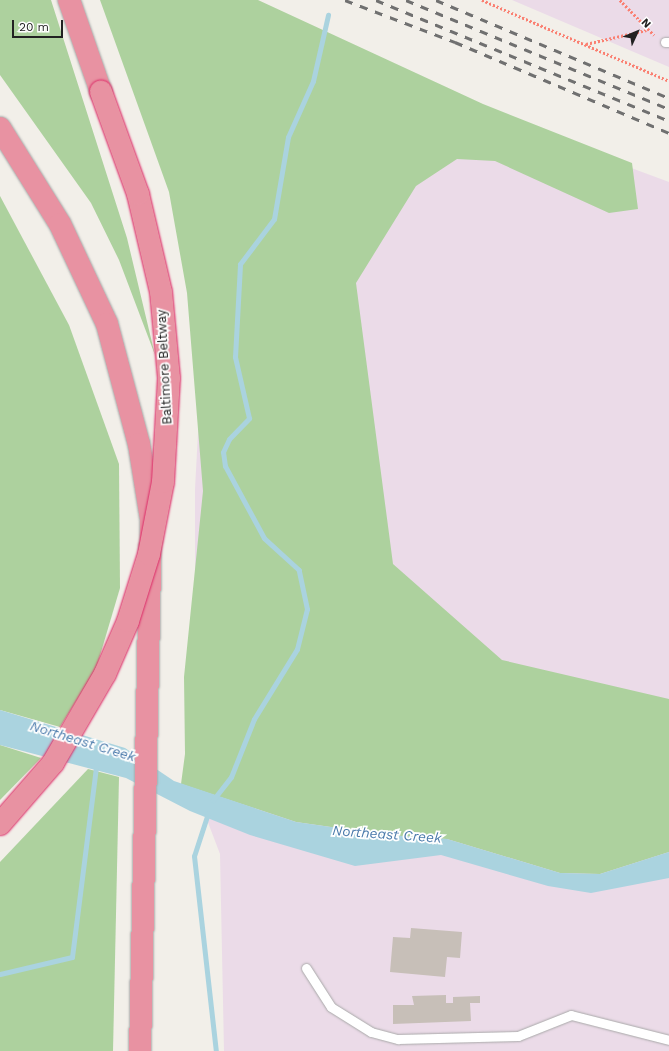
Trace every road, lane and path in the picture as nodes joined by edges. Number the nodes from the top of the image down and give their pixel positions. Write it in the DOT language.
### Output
graph roads {
  1 [pos="69,0"];
  2 [pos="482,0"];
  3 [pos="620,0"];
  4 [pos="646,30"];
  5 [pos="667,42"];
  6 [pos="586,44"];
  7 [pos="669,82"];
  8 [pos="0,128"];
  9 [pos="0,824"];
  10 [pos="306,968"];
  11 [pos="669,1040"];
  12 [pos="140,1051"];
  1 -- 9 [label="highway, Baltimore Beltway, bridge"];
  2 -- 6 [label="path"];
  3 -- 4 [label="path"];
  4 -- 5 [label="path"];
  4 -- 6 [label="path"];
  6 -- 7 [label="path"];
  8 -- 12 [label="highway"];
  10 -- 11 [label="lane"];
}
